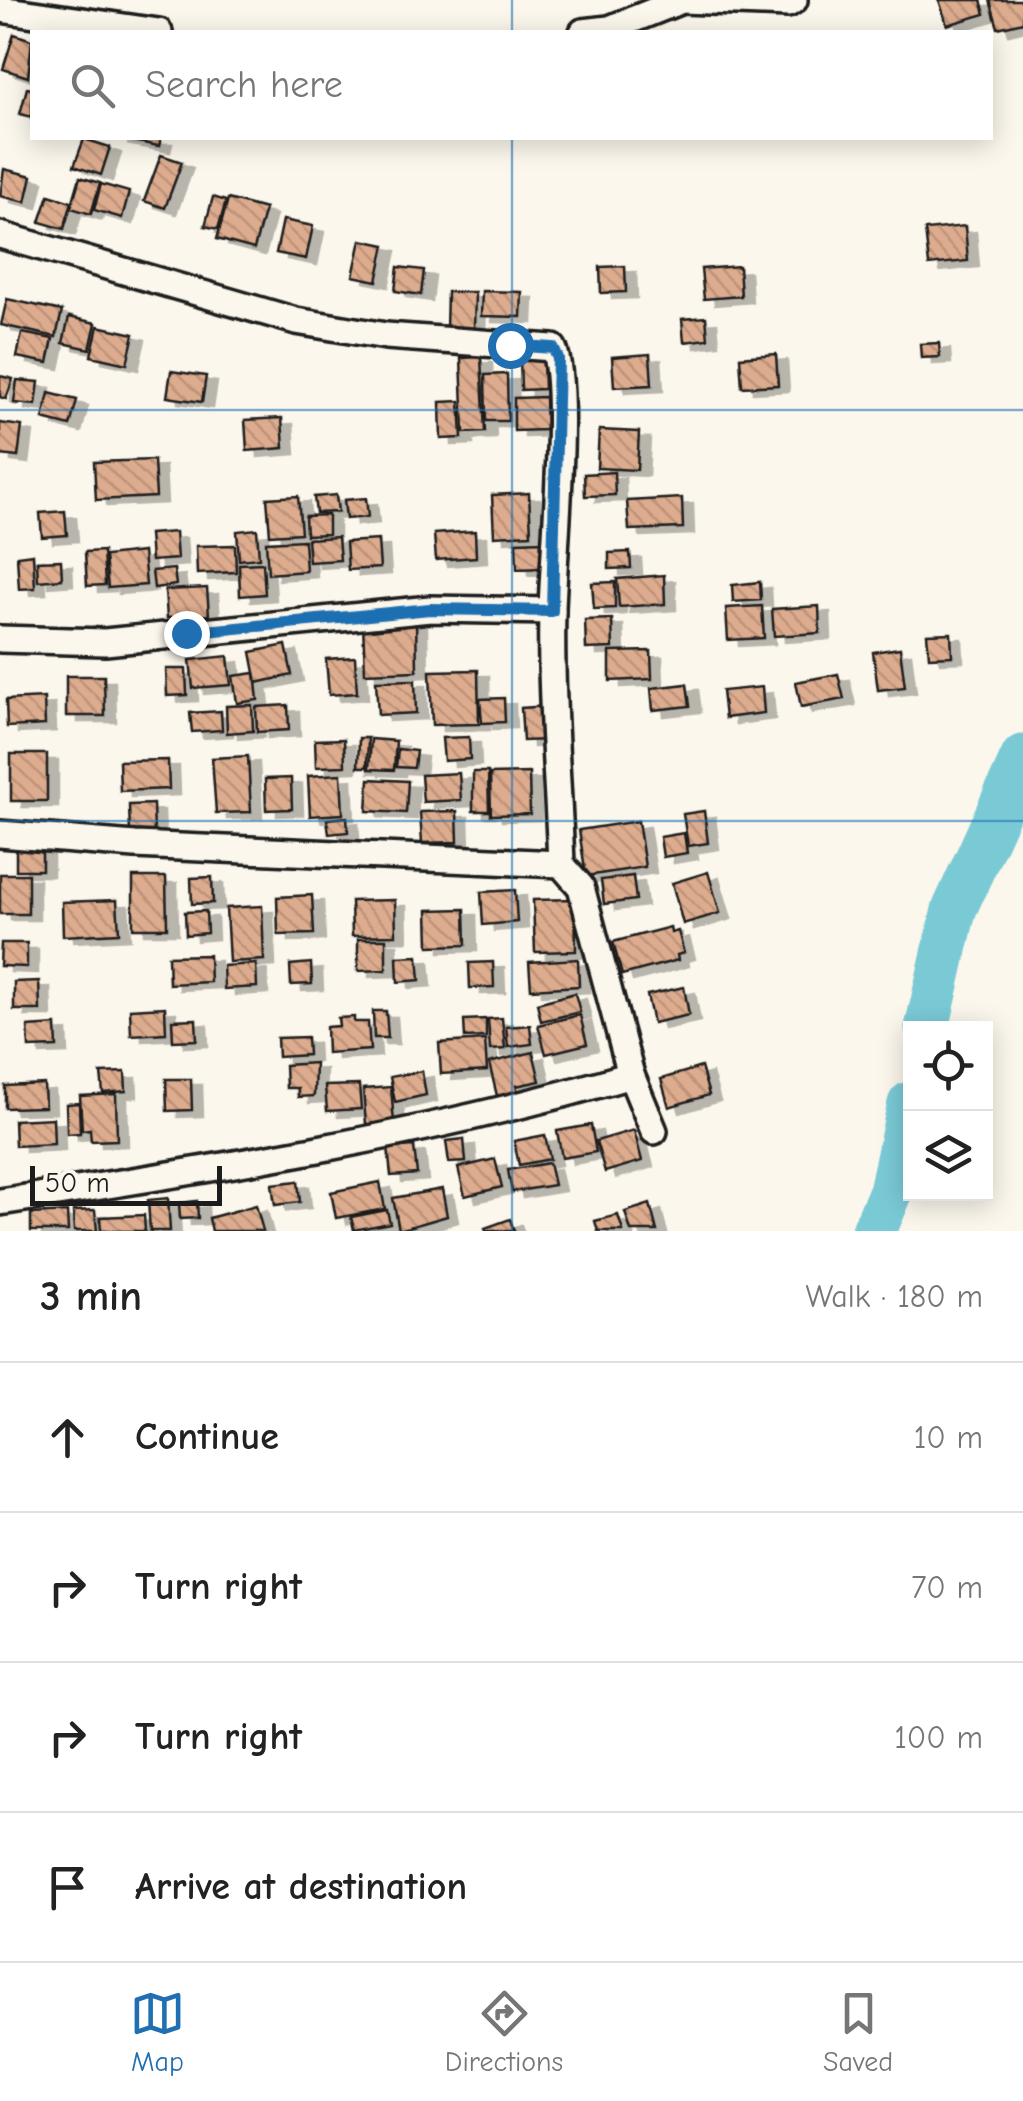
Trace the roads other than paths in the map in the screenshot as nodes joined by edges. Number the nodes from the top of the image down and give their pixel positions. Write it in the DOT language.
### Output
graph roads {
  1 [pos="794,0"];
  2 [pos="0,9"];
  3 [pos="145,30"];
  4 [pos="600,30"];
  5 [pos="0,235"];
  6 [pos="552,611"];
  7 [pos="0,639"];
  8 [pos="0,834"];
  9 [pos="562,864"];
  10 [pos="632,1074"];
  11 [pos="654,1131"];
  12 [pos="0,1202"];
  1 -- 4 [label="street"];
  2 -- 3 [label="street"];
  5 -- 6 [label="street"];
  6 -- 7 [label="street"];
  6 -- 9 [label="street"];
  8 -- 9 [label="street"];
  9 -- 10 [label="street"];
  10 -- 11 [label="street"];
  10 -- 12 [label="street"];
}
